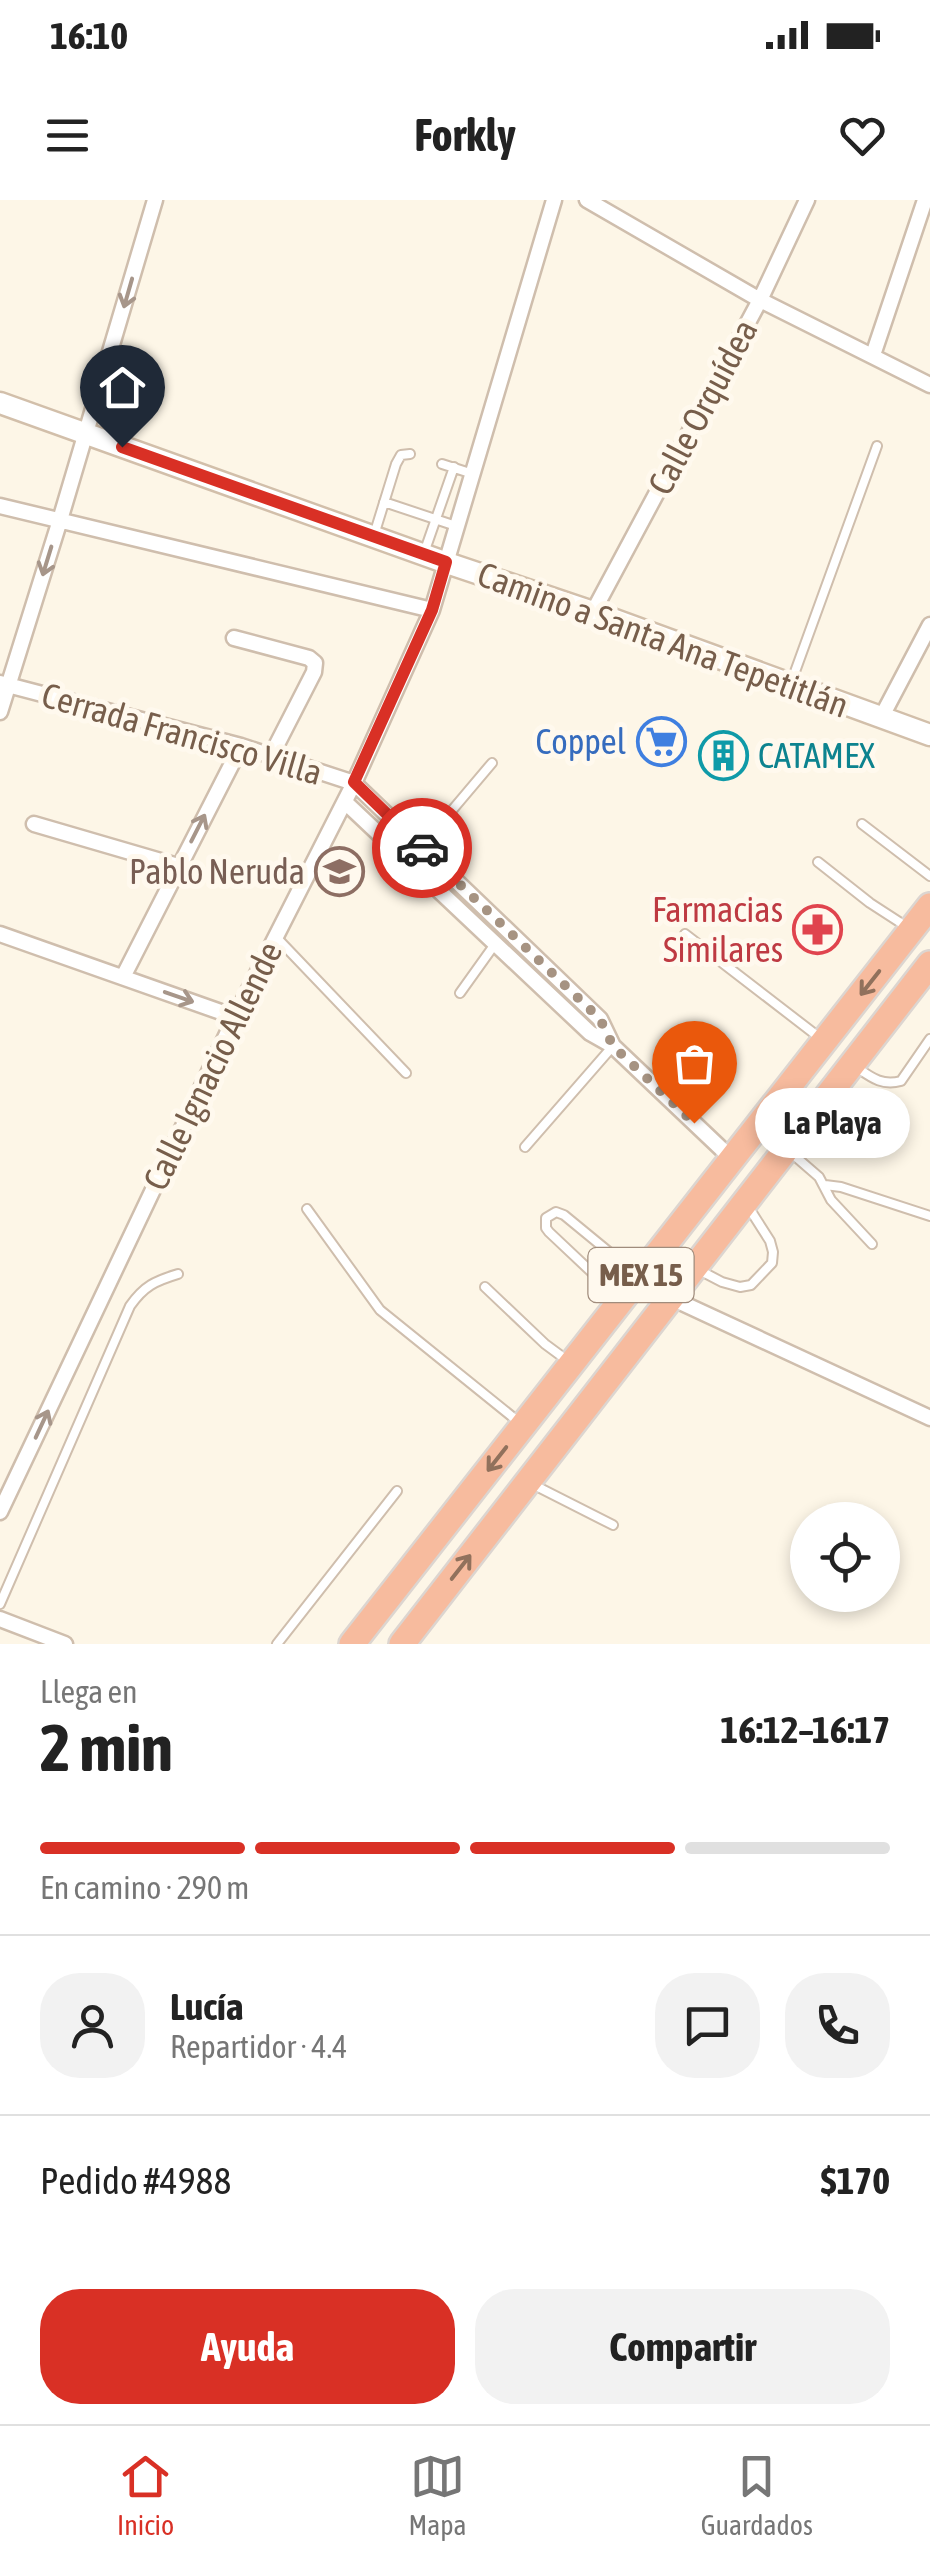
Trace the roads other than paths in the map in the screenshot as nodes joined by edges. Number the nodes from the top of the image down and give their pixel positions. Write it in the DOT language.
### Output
graph roads {
  1 [pos="156,200"];
  2 [pos="554,200"];
  3 [pos="587,200"];
  4 [pos="807,200"];
  5 [pos="924,200"];
  6 [pos="760,300"];
  7 [pos="873,355"];
  8 [pos="930,386"];
  9 [pos="0,404"];
  10 [pos="86,435"];
  11 [pos="877,446"];
  12 [pos="410,454"];
  13 [pos="442,464"];
  14 [pos="454,468"];
  15 [pos="473,474"];
  16 [pos="384,502"];
  17 [pos="0,506"];
  18 [pos="436,519"];
  19 [pos="60,520"];
  20 [pos="458,526"];
  21 [pos="374,535"];
  22 [pos="424,554"];
  23 [pos="446,562"];
  24 [pos="432,610"];
  25 [pos="593,612"];
  26 [pos="930,626"];
  27 [pos="234,638"];
  28 [pos="4,684"];
  29 [pos="790,684"];
  30 [pos="0,712"];
  31 [pos="881,718"];
  32 [pos="930,735"];
  33 [pos="241,746"];
  34 [pos="272,756"];
  35 [pos="492,764"];
  36 [pos="354,782"];
  37 [pos="345,802"];
  38 [pos="34,824"];
  39 [pos="862,824"];
  40 [pos="421,847"];
  41 [pos="818,862"];
  42 [pos="178,866"];
  43 [pos="930,876"];
  44 [pos="930,906"];
  45 [pos="911,930"];
  46 [pos="0,934"];
  47 [pos="686,934"];
  48 [pos="276,938"];
  49 [pos="495,944"];
  50 [pos="930,964"];
  51 [pos="123,977"];
  52 [pos="460,993"];
  53 [pos="235,1017"];
  54 [pos="930,1039"];
  55 [pos="824,1041"];
  56 [pos="613,1046"];
  57 [pos="851,1064"];
  58 [pos="406,1072"];
  59 [pos="525,1148"];
  60 [pos="785,1148"];
  61 [pos="732,1159"];
  62 [pos="825,1185"];
  63 [pos="743,1202"];
  64 [pos="308,1208"];
  65 [pos="930,1216"];
  66 [pos="872,1244"];
  67 [pos="693,1266"];
  68 [pos="178,1274"];
  69 [pos="640,1277"];
  70 [pos="485,1288"];
  71 [pos="669,1298"];
  72 [pos="622,1300"];
  73 [pos="572,1364"];
  74 [pos="930,1418"];
  75 [pos="523,1426"];
  76 [pos="527,1481"];
  77 [pos="397,1491"];
  78 [pos="0,1512"];
  79 [pos="613,1525"];
  80 [pos="0,1604"];
  81 [pos="0,1619"];
  82 [pos="65,1644"];
  83 [pos="277,1644"];
  84 [pos="352,1644"];
  85 [pos="402,1644"];
  1 -- 10 [label="street, one-way"];
  2 -- 15 [label="street, Calle Ignacio Allende"];
  3 -- 6 [label="street"];
  4 -- 6 [label="street, Calle Orquídea"];
  5 -- 7 [label="street"];
  6 -- 7 [label="street"];
  6 -- 25 [label="street, Calle Orquídea"];
  7 -- 8 [label="street"];
  9 -- 10 [label="street, Camino a Santa Ana Tepetitlán"];
  10 -- 19 [label="street"];
  10 -- 21 [label="street, Camino a Santa Ana Tepetitlán"];
  11 -- 29 [label="lane"];
  12 -- 16 [label="lane"];
  13 -- 14 [label="lane"];
  14 -- 15 [label="lane"];
  14 -- 18 [label="lane"];
  15 -- 20 [label="street, Calle Ignacio Allende"];
  16 -- 18 [label="lane"];
  16 -- 21 [label="lane"];
  17 -- 19 [label="street"];
  18 -- 20 [label="lane"];
  18 -- 22 [label="lane"];
  19 -- 24 [label="street"];
  19 -- 28 [label="street, one-way"];
  20 -- 23 [label="street, Calle Ignacio Allende"];
  21 -- 22 [label="street, Camino a Santa Ana Tepetitlán"];
  22 -- 23 [label="street, Camino a Santa Ana Tepetitlán"];
  23 -- 24 [label="street, Calle Ignacio Allende"];
  23 -- 25 [label="street, Camino a Santa Ana Tepetitlán"];
  24 -- 36 [label="street, Calle Ignacio Allende"];
  25 -- 29 [label="street, Camino a Santa Ana Tepetitlán"];
  26 -- 31 [label="street"];
  27 -- 34 [label="street"];
  28 -- 30 [label="street"];
  28 -- 33 [label="street, Cerrada Francisco Villa"];
  29 -- 31 [label="street, Camino a Santa Ana Tepetitlán"];
  31 -- 32 [label="street, Camino a Santa Ana Tepetitlán"];
  33 -- 34 [label="street, Cerrada Francisco Villa"];
  42 -- 33 [label="street, one-way"];
  34 -- 36 [label="street, Cerrada Francisco Villa"];
  35 -- 40 [label="lane"];
  36 -- 37 [label="street, Calle Ignacio Allende"];
  36 -- 40 [label="street, Cerrada Francisco Villa"];
  37 -- 48 [label="street, Calle Ignacio Allende"];
  37 -- 49 [label="street, Cerrada Francisco Villa"];
  38 -- 42 [label="street"];
  39 -- 43 [label="lane"];
  40 -- 56 [label="street, Cerrada Francisco Villa"];
  41 -- 45 [label="lane"];
  42 -- 51 [label="street"];
  44 -- 45 [label="highway, MEX 15"];
  45 -- 55 [label="highway, MEX 15, one-way"];
  46 -- 51 [label="street"];
  47 -- 55 [label="lane"];
  48 -- 53 [label="street, Calle Ignacio Allende"];
  48 -- 58 [label="lane"];
  49 -- 52 [label="lane"];
  49 -- 56 [label="street, Cerrada Francisco Villa"];
  50 -- 57 [label="highway, MEX 15"];
  51 -- 53 [label="street, one-way"];
  78 -- 53 [label="street, Calle Ignacio Allende, one-way"];
  54 -- 57 [label="lane"];
  55 -- 61 [label="highway, MEX 15"];
  56 -- 59 [label="lane"];
  56 -- 61 [label="street, Cerrada Francisco Villa"];
  57 -- 60 [label="highway, MEX 15"];
  60 -- 62 [label="lane"];
  60 -- 63 [label="highway, MEX 15"];
  61 -- 69 [label="highway, MEX 15"];
  62 -- 65 [label="lane"];
  62 -- 66 [label="lane"];
  63 -- 67 [label="highway, MEX 15"];
  63 -- 67 [label="lane"];
  64 -- 75 [label="lane"];
  67 -- 71 [label="highway, MEX 15"];
  68 -- 80 [label="lane"];
  69 -- 72 [label="highway, MEX 15"];
  69 -- 72 [label="lane"];
  70 -- 73 [label="lane"];
  71 -- 74 [label="street"];
  71 -- 76 [label="highway, MEX 15"];
  72 -- 73 [label="highway, MEX 15"];
  73 -- 75 [label="highway, MEX 15"];
  75 -- 84 [label="highway, MEX 15, one-way"];
  76 -- 79 [label="lane"];
  85 -- 76 [label="highway, MEX 15, one-way"];
  77 -- 83 [label="lane"];
  81 -- 82 [label="street"];
}
